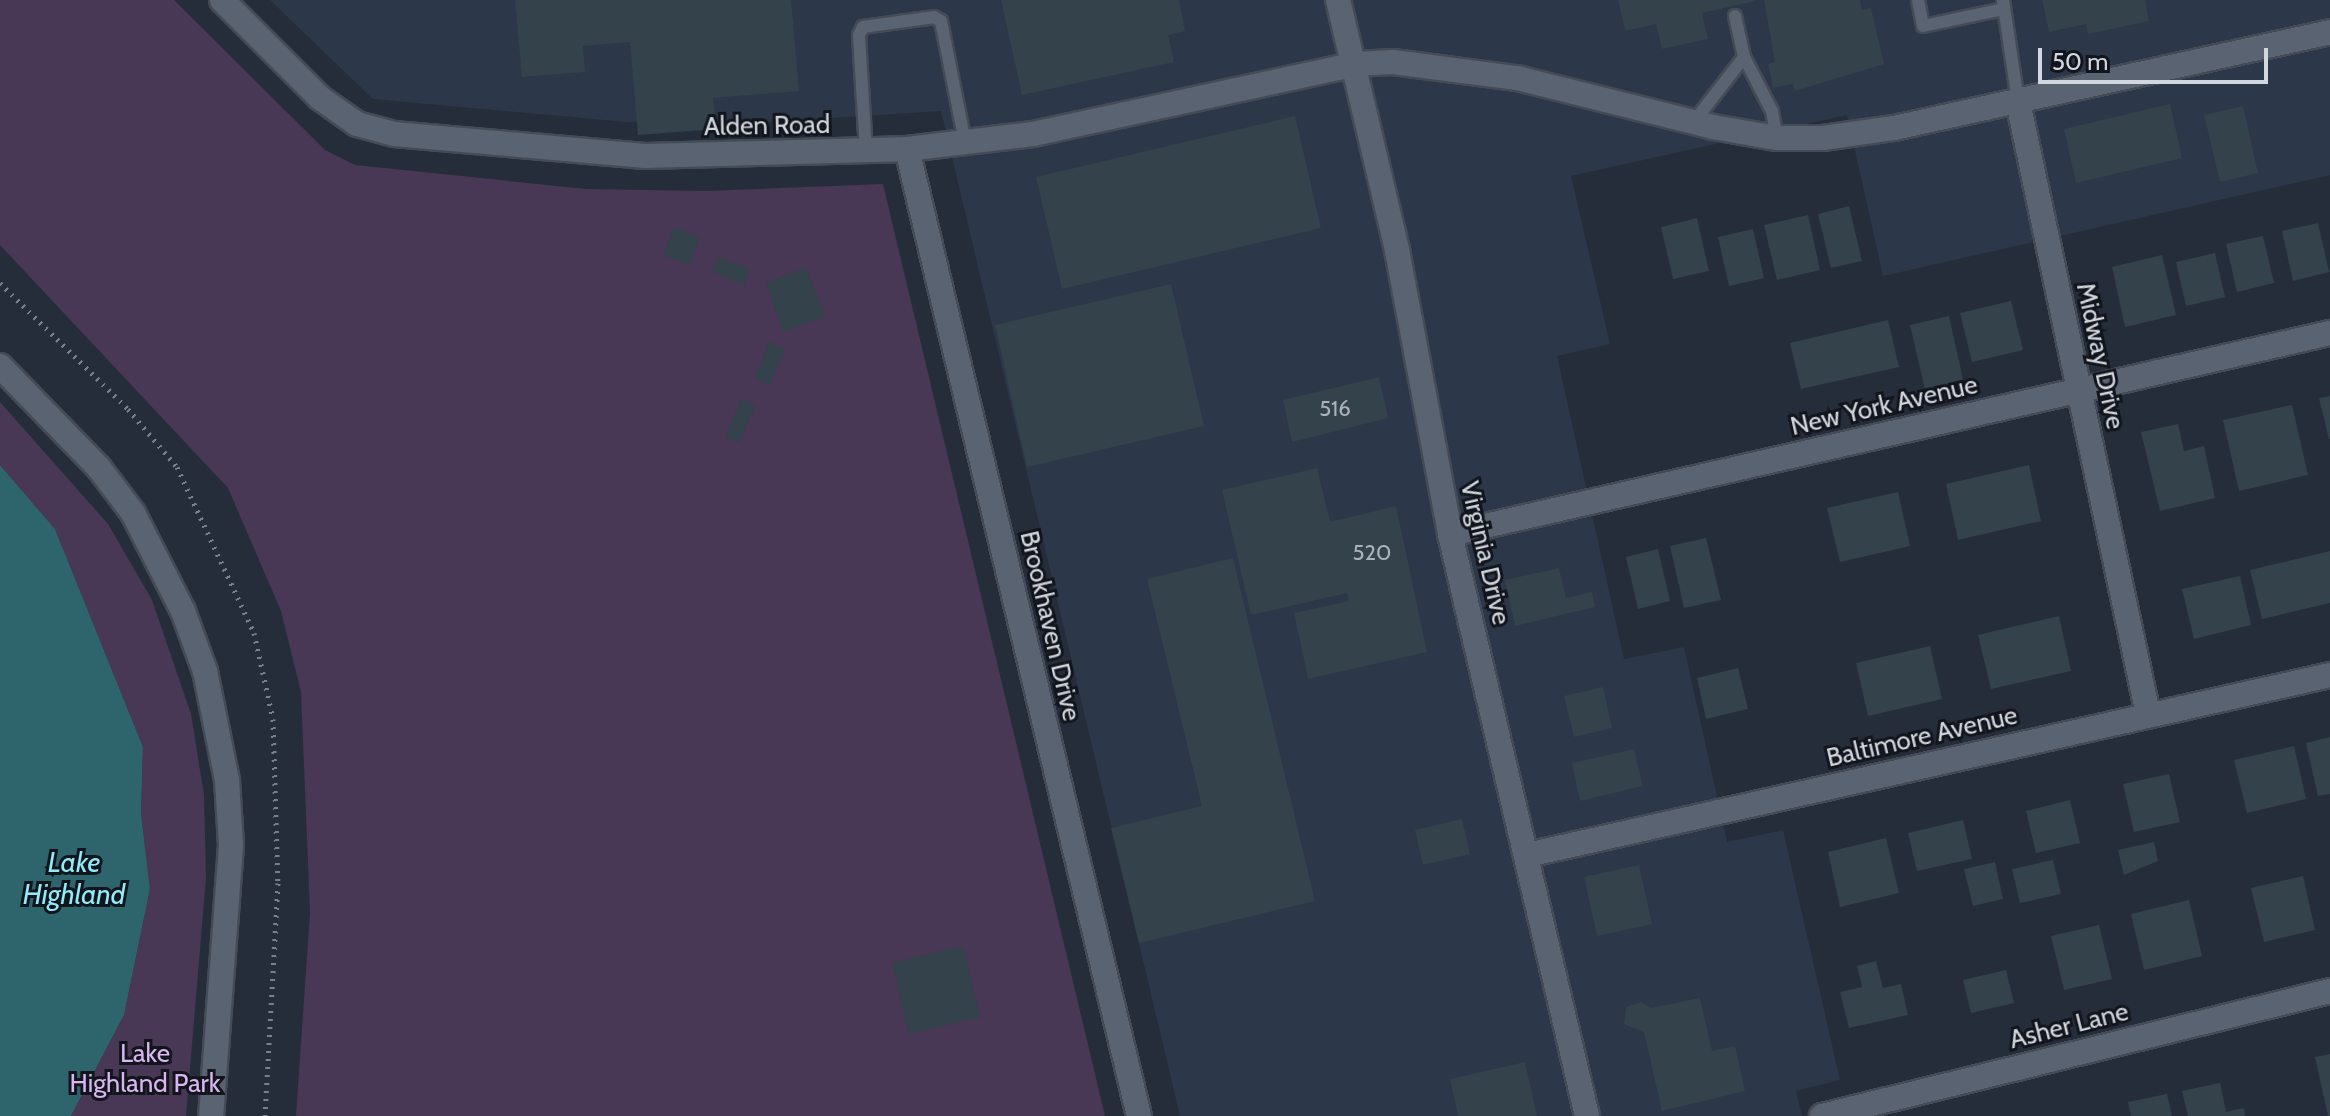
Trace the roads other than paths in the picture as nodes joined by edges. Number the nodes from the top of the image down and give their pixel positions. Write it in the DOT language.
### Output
graph roads {
  1 [pos="222,0"];
  2 [pos="1338,0"];
  3 [pos="1918,0"];
  4 [pos="2003,4"];
  5 [pos="1735,16"];
  6 [pos="2330,32"];
  7 [pos="1744,57"];
  8 [pos="1356,64"];
  9 [pos="2018,102"];
  10 [pos="1693,123"];
  11 [pos="1777,138"];
  12 [pos="965,142"];
  13 [pos="907,149"];
  14 [pos="866,151"];
  15 [pos="2330,333"];
  16 [pos="0,366"];
  17 [pos="2079,390"];
  18 [pos="1450,534"];
  19 [pos="2330,675"];
  20 [pos="2148,714"];
  21 [pos="1527,855"];
  22 [pos="2330,991"];
  23 [pos="211,1116"];
  24 [pos="1139,1116"];
  25 [pos="1587,1116"];
  26 [pos="1822,1116"];
  1 -- 14 [label="street, Alden Road"];
  2 -- 8 [label="street, Virginia Drive"];
  3 -- 4 [label="lane, Midway Drive"];
  4 -- 9 [label="lane, Midway Drive"];
  5 -- 7 [label="lane"];
  6 -- 9 [label="street, Alden Road"];
  7 -- 10 [label="lane"];
  7 -- 11 [label="lane"];
  8 -- 10 [label="street, Alden Road"];
  8 -- 12 [label="street, Alden Road"];
  8 -- 18 [label="street, Virginia Drive"];
  9 -- 11 [label="street, Alden Road"];
  9 -- 17 [label="street, Midway Drive"];
  10 -- 11 [label="street, Alden Road"];
  12 -- 13 [label="street, Alden Road"];
  12 -- 14 [label="lane"];
  13 -- 14 [label="street, Alden Road"];
  13 -- 24 [label="street, Brookhaven Drive"];
  15 -- 17 [label="street, New York Avenue"];
  16 -- 23 [label="street"];
  17 -- 18 [label="street, New York Avenue"];
  17 -- 20 [label="street, Midway Drive"];
  18 -- 21 [label="street, Virginia Drive"];
  19 -- 20 [label="street, Baltimore Avenue"];
  20 -- 21 [label="street, Baltimore Avenue"];
  21 -- 25 [label="street, Virginia Drive"];
  22 -- 26 [label="street, Asher Lane"];
}
